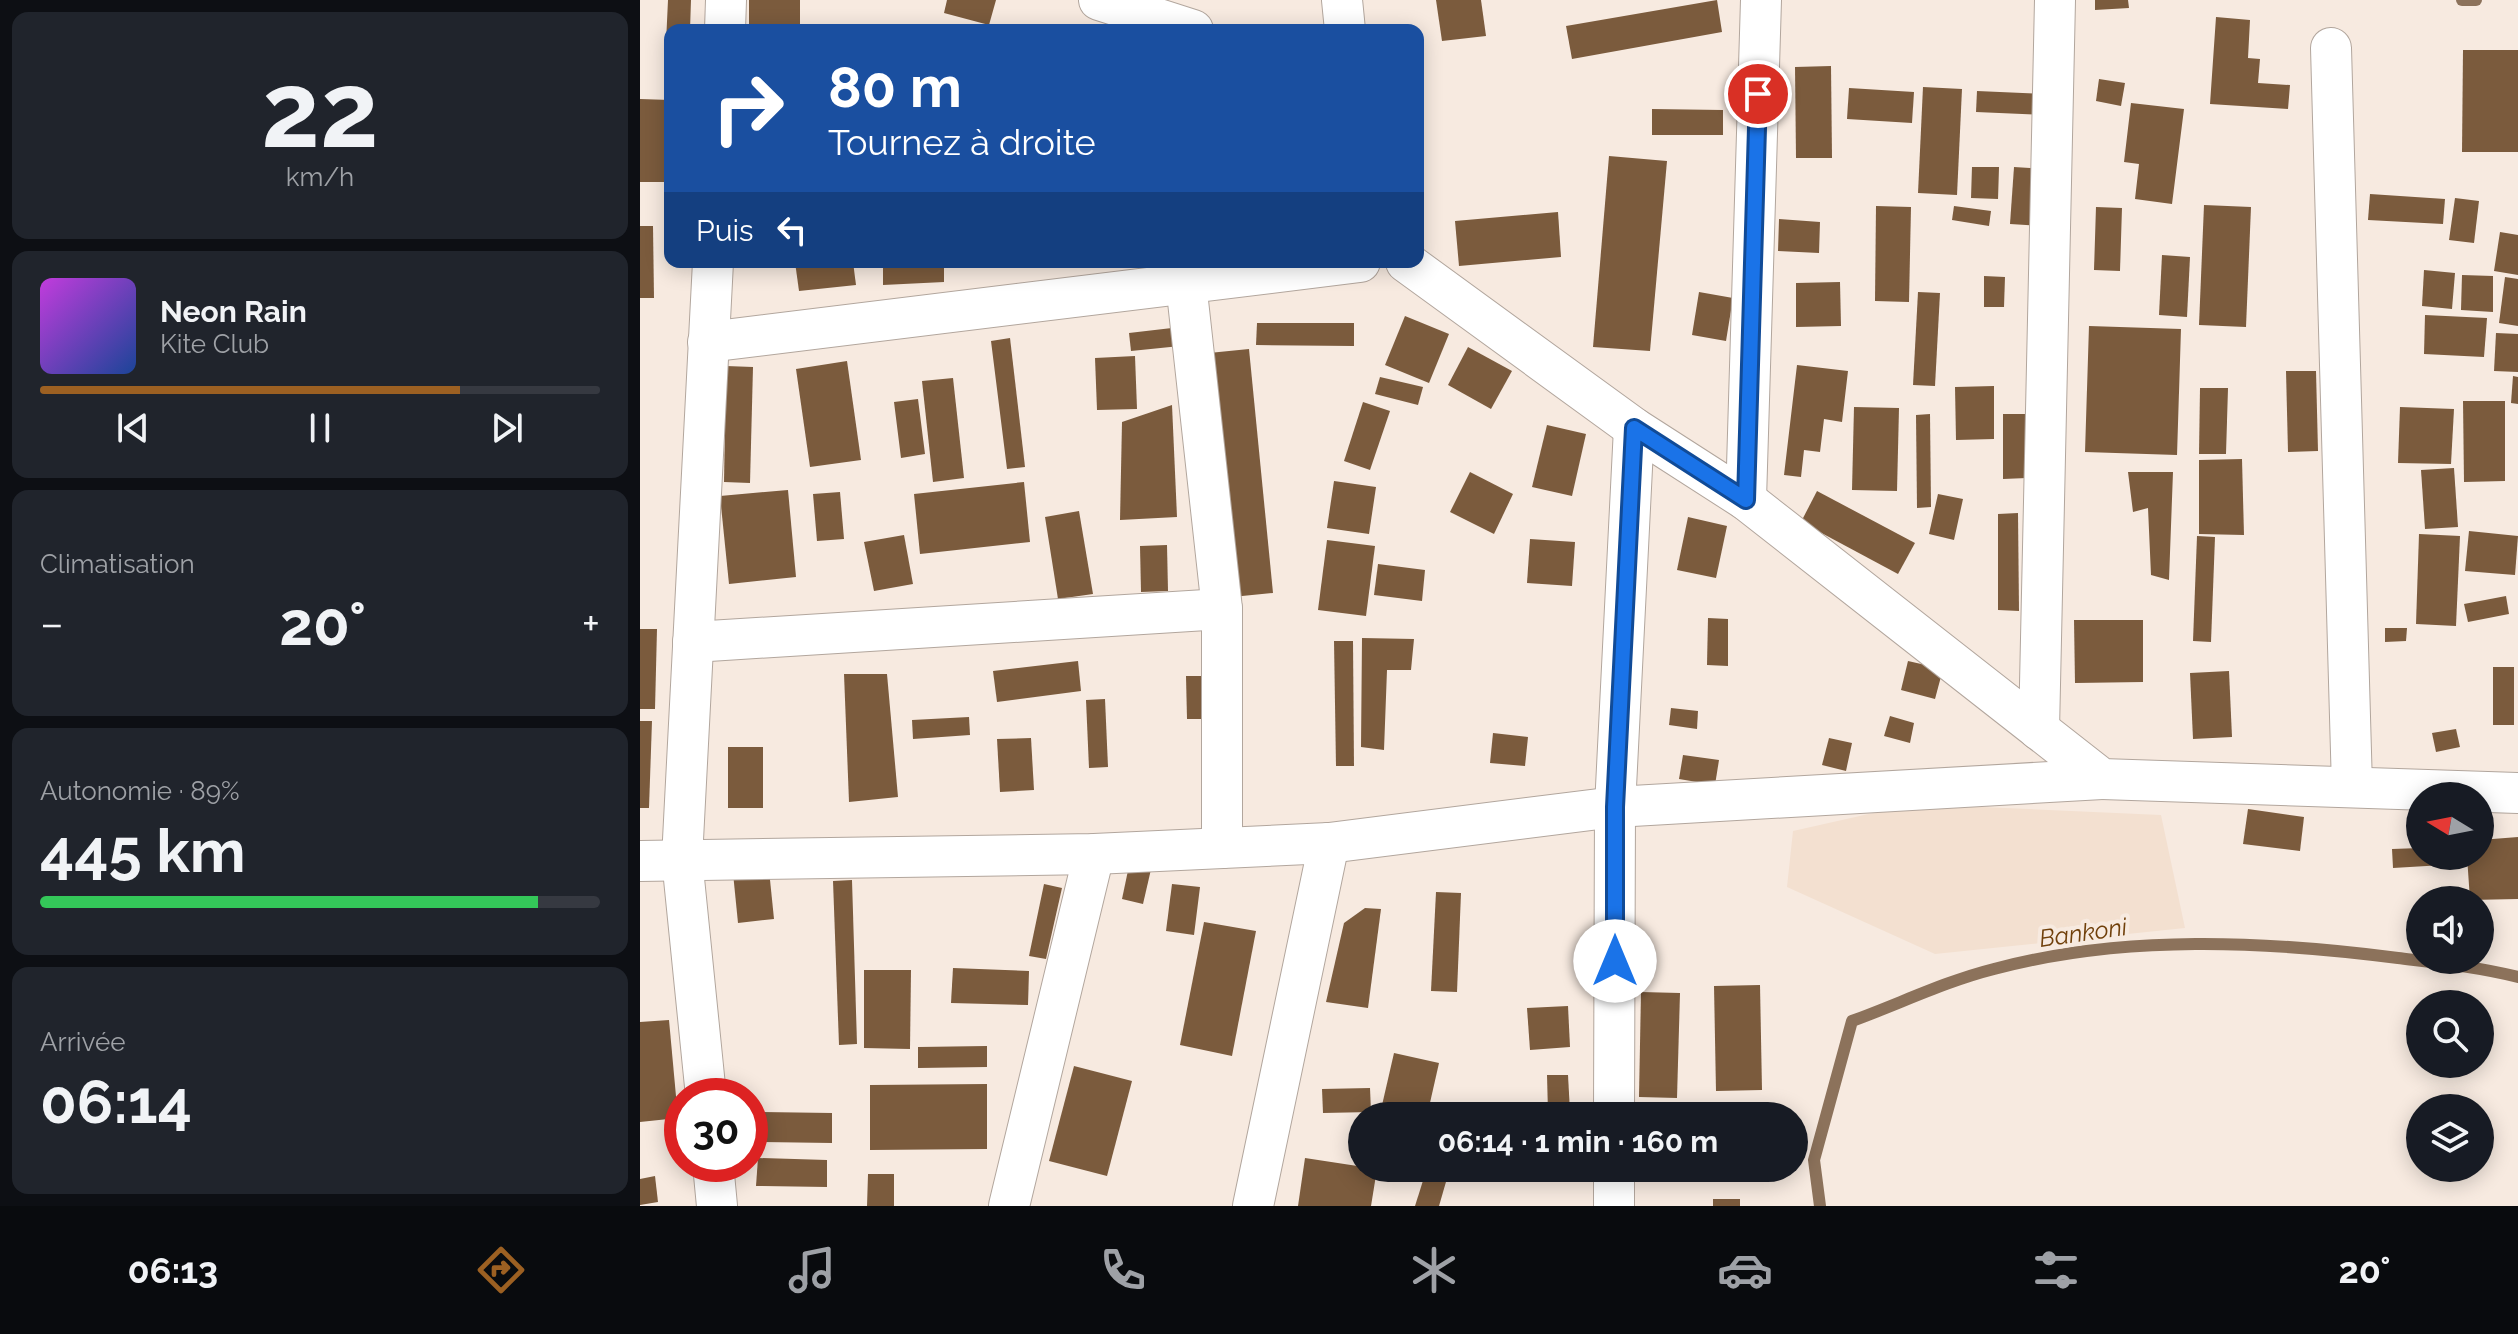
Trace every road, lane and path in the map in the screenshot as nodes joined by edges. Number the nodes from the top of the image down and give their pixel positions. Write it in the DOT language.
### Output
graph roads {
  1 [pos="726,0"];
  2 [pos="1099,0"];
  3 [pos="1342,0"];
  4 [pos="1761,0"];
  5 [pos="2055,0"];
  6 [pos="725,24"];
  7 [pos="1174,24"];
  8 [pos="1344,24"];
  9 [pos="2331,48"];
  10 [pos="713,268"];
  11 [pos="1310,268"];
  12 [pos="1414,268"];
  13 [pos="1186,283"];
  14 [pos="708,342"];
  15 [pos="1634,428"];
  16 [pos="1746,500"];
  17 [pos="1222,609"];
  18 [pos="693,642"];
  19 [pos="2039,730"];
  20 [pos="2102,779"];
  21 [pos="2352,787"];
  22 [pos="2518,793"];
  23 [pos="1615,807"];
  24 [pos="1329,843"];
  25 [pos="1222,848"];
  26 [pos="1094,854"];
  27 [pos="682,859"];
  28 [pos="640,861"];
  29 [pos="704,1078"];
  30 [pos="1614,1102"];
  31 [pos="715,1182"];
  32 [pos="1614,1182"];
  33 [pos="717,1206"];
  34 [pos="1009,1206"];
  35 [pos="1253,1206"];
  36 [pos="1614,1206"];
  1 -- 6 [label="street"];
  2 -- 7 [label="street"];
  3 -- 8 [label="street"];
  4 -- 16 [label="street"];
  5 -- 19 [label="street"];
  9 -- 21 [label="street"];
  10 -- 14 [label="street"];
  11 -- 13 [label="street"];
  12 -- 15 [label="street"];
  13 -- 14 [label="street"];
  13 -- 17 [label="street"];
  14 -- 18 [label="street"];
  15 -- 16 [label="street"];
  15 -- 23 [label="street"];
  16 -- 19 [label="street"];
  17 -- 18 [label="street"];
  17 -- 25 [label="street"];
  18 -- 27 [label="street"];
  19 -- 20 [label="street"];
  20 -- 21 [label="street"];
  20 -- 23 [label="street"];
  21 -- 22 [label="street"];
  23 -- 24 [label="street"];
  23 -- 30 [label="street"];
  24 -- 25 [label="street"];
  24 -- 35 [label="street"];
  25 -- 26 [label="street"];
  26 -- 27 [label="street"];
  26 -- 34 [label="street"];
  27 -- 28 [label="street"];
  27 -- 29 [label="street"];
  31 -- 33 [label="street"];
  32 -- 36 [label="street"];
}
